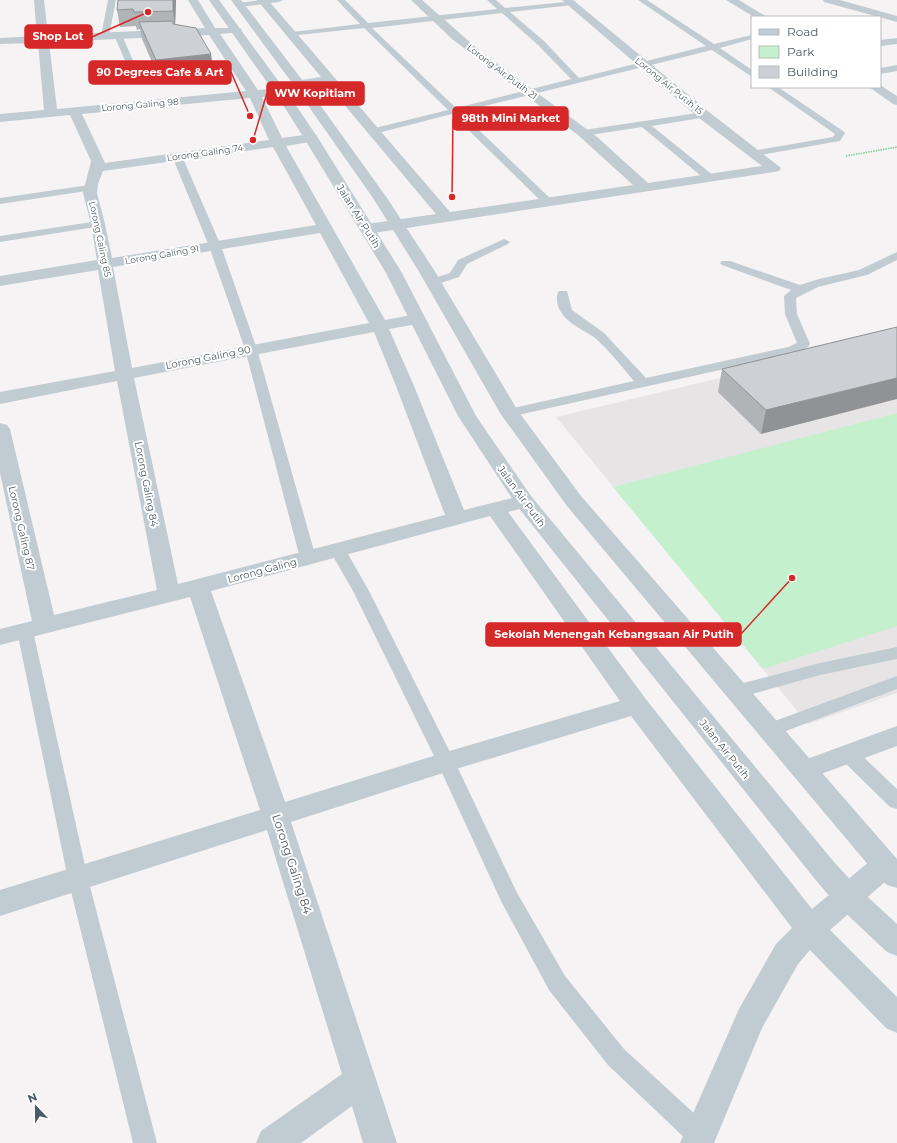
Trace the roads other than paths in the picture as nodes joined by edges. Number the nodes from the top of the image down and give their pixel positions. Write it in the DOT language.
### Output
graph roads {
  1 [pos="39,0"];
  2 [pos="112,0"];
  3 [pos="193,0"];
  4 [pos="214,0"];
  5 [pos="279,0"];
  6 [pos="341,0"];
  7 [pos="416,0"];
  8 [pos="491,0"];
  9 [pos="642,0"];
  10 [pos="732,0"];
  11 [pos="828,0"];
  12 [pos="263,1"];
  13 [pos="237,2"];
  14 [pos="569,2"];
  15 [pos="756,4"];
  16 [pos="744,7"];
  17 [pos="505,11"];
  18 [pos="760,16"];
  19 [pos="434,18"];
  20 [pos="897,19"];
  21 [pos="366,26"];
  22 [pos="236,30"];
  23 [pos="212,32"];
  24 [pos="292,34"];
  25 [pos="118,35"];
  26 [pos="105,36"];
  27 [pos="264,37"];
  28 [pos="751,37"];
  29 [pos="43,38"];
  30 [pos="0,41"];
  31 [pos="897,41"];
  32 [pos="881,43"];
  33 [pos="712,47"];
  34 [pos="642,64"];
  35 [pos="263,68"];
  36 [pos="897,68"];
  37 [pos="881,71"];
  38 [pos="240,72"];
  39 [pos="751,73"];
  40 [pos="137,79"];
  41 [pos="330,79"];
  42 [pos="576,80"];
  43 [pos="299,84"];
  44 [pos="773,88"];
  45 [pos="877,88"];
  46 [pos="280,92"];
  47 [pos="528,92"];
  48 [pos="255,94"];
  49 [pos="895,98"];
  50 [pos="74,111"];
  51 [pos="454,111"];
  52 [pos="51,114"];
  53 [pos="704,115"];
  54 [pos="0,118"];
  55 [pos="644,124"];
  56 [pos="374,131"];
  57 [pos="584,133"];
  58 [pos="311,138"];
  59 [pos="277,142"];
  60 [pos="755,153"];
  61 [pos="177,156"];
  62 [pos="98,168"];
  63 [pos="710,178"];
  64 [pos="89,188"];
  65 [pos="644,188"];
  66 [pos="0,201"];
  67 [pos="548,202"];
  68 [pos="446,217"];
  69 [pos="98,224"];
  70 [pos="396,224"];
  71 [pos="324,228"];
  72 [pos="367,229"];
  73 [pos="0,239"];
  74 [pos="504,242"];
  75 [pos="214,246"];
  76 [pos="897,255"];
  77 [pos="726,262"];
  78 [pos="106,265"];
  79 [pos="0,281"];
  80 [pos="432,282"];
  81 [pos="799,289"];
  82 [pos="563,294"];
  83 [pos="416,319"];
  84 [pos="379,325"];
  85 [pos="251,349"];
  86 [pos="124,374"];
  87 [pos="644,384"];
  88 [pos="0,398"];
  89 [pos="509,413"];
  90 [pos="0,429"];
  91 [pos="524,501"];
  92 [pos="495,508"];
  93 [pos="457,519"];
  94 [pos="338,551"];
  95 [pos="308,558"];
  96 [pos="198,587"];
  97 [pos="169,595"];
  98 [pos="35,628"];
  99 [pos="0,637"];
  100 [pos="897,653"];
  101 [pos="897,682"];
  102 [pos="738,691"];
  103 [pos="636,705"];
  104 [pos="770,730"];
  105 [pos="897,736"];
  106 [pos="848,754"];
  107 [pos="446,762"];
  108 [pos="805,770"];
  109 [pos="897,800"];
  110 [pos="276,816"];
  111 [pos="891,870"];
  112 [pos="78,879"];
  113 [pos="847,896"];
  114 [pos="0,903"];
  115 [pos="810,929"];
  116 [pos="897,944"];
  117 [pos="897,1018"];
  118 [pos="361,1080"];
  119 [pos="699,1139"];
  120 [pos="145,1143"];
  121 [pos="273,1143"];
  122 [pos="380,1143"];
  1 -- 29 [label="street"];
  2 -- 26 [label="lane"];
  3 -- 23 [label="street"];
  4 -- 22 [label="street, Jalan Air Putih"];
  5 -- 12 [label="lane"];
  6 -- 21 [label="lane"];
  7 -- 19 [label="street, Lorong Air Putih 21"];
  8 -- 17 [label="lane"];
  9 -- 33 [label="lane"];
  10 -- 16 [label="street"];
  11 -- 20 [label="street"];
  12 -- 13 [label="lane"];
  12 -- 24 [label="street"];
  13 -- 27 [label="street"];
  14 -- 17 [label="lane"];
  14 -- 34 [label="street, Lorong Air Putih 15"];
  15 -- 16 [label="street"];
  16 -- 18 [label="street"];
  17 -- 19 [label="lane"];
  17 -- 42 [label="lane"];
  19 -- 21 [label="lane"];
  19 -- 47 [label="street, Lorong Air Putih 21"];
  21 -- 24 [label="lane"];
  21 -- 51 [label="lane"];
  22 -- 23 [label="street"];
  22 -- 35 [label="street, Jalan Air Putih"];
  23 -- 25 [label="street"];
  23 -- 38 [label="street"];
  24 -- 27 [label="street"];
  24 -- 41 [label="street"];
  25 -- 26 [label="street"];
  25 -- 40 [label="lane"];
  26 -- 29 [label="street"];
  27 -- 43 [label="street"];
  28 -- 33 [label="lane"];
  29 -- 30 [label="street"];
  29 -- 52 [label="street"];
  31 -- 32 [label="street"];
  33 -- 34 [label="lane"];
  33 -- 39 [label="lane"];
  34 -- 42 [label="lane"];
  34 -- 53 [label="street, Lorong Air Putih 15"];
  35 -- 38 [label="street"];
  35 -- 46 [label="street, Jalan Air Putih"];
  36 -- 37 [label="lane"];
  38 -- 48 [label="street"];
  41 -- 43 [label="street"];
  41 -- 56 [label="street"];
  42 -- 47 [label="lane"];
  43 -- 70 [label="street"];
  44 -- 60 [label="lane"];
  45 -- 49 [label="street"];
  46 -- 48 [label="street, Lorong Galing 98"];
  46 -- 58 [label="street, Jalan Air Putih"];
  47 -- 51 [label="lane"];
  47 -- 57 [label="street, Lorong Air Putih 21"];
  48 -- 50 [label="street, Lorong Galing 98"];
  48 -- 59 [label="street"];
  50 -- 52 [label="street, Lorong Galing 98"];
  50 -- 62 [label="street"];
  51 -- 56 [label="lane"];
  51 -- 67 [label="lane"];
  52 -- 54 [label="street, Lorong Galing 98"];
  53 -- 55 [label="lane"];
  53 -- 60 [label="street, Lorong Air Putih 15"];
  55 -- 57 [label="lane"];
  55 -- 63 [label="lane"];
  56 -- 68 [label="street"];
  57 -- 65 [label="street, Lorong Air Putih 21"];
  58 -- 59 [label="street, Lorong Galing 74"];
  58 -- 72 [label="street, Jalan Air Putih"];
  59 -- 61 [label="street, Lorong Galing 74"];
  59 -- 71 [label="street"];
  60 -- 63 [label="street, Lorong Air Putih 15"];
  61 -- 62 [label="street, Lorong Galing 74"];
  61 -- 75 [label="lane"];
  62 -- 64 [label="street, Lorong Galing 85"];
  63 -- 65 [label="street"];
  64 -- 66 [label="lane"];
  64 -- 69 [label="street, Lorong Galing 85"];
  65 -- 67 [label="street"];
  67 -- 68 [label="street"];
  68 -- 70 [label="street"];
  69 -- 73 [label="lane"];
  69 -- 78 [label="street, Lorong Galing 85"];
  70 -- 72 [label="street"];
  70 -- 80 [label="street"];
  71 -- 75 [label="street, Lorong Galing 91"];
  71 -- 84 [label="street"];
  72 -- 83 [label="street, Jalan Air Putih"];
  74 -- 80 [label="lane"];
  75 -- 78 [label="street, Lorong Galing 91"];
  75 -- 85 [label="lane"];
  76 -- 81 [label="lane"];
  77 -- 81 [label="lane"];
  78 -- 79 [label="street, Lorong Galing 91"];
  78 -- 86 [label="street, Lorong Galing 85"];
  80 -- 89 [label="street"];
  81 -- 87 [label="lane"];
  82 -- 87 [label="lane"];
  83 -- 84 [label="street, Lorong Galing 90"];
  83 -- 91 [label="street, Jalan Air Putih"];
  84 -- 85 [label="street, Lorong Galing 90"];
  84 -- 93 [label="street"];
  85 -- 86 [label="street, Lorong Galing 90"];
  85 -- 95 [label="lane"];
  86 -- 88 [label="street, Lorong Galing 90"];
  86 -- 97 [label="street, Lorong Galing 84"];
  87 -- 89 [label="lane"];
  89 -- 102 [label="street"];
  90 -- 98 [label="street, Lorong Galing 87"];
  91 -- 92 [label="street, Lorong Galing"];
  91 -- 113 [label="street, Jalan Air Putih"];
  92 -- 93 [label="street, Lorong Galing"];
  92 -- 103 [label="street"];
  93 -- 94 [label="street, Lorong Galing"];
  94 -- 95 [label="street, Lorong Galing"];
  94 -- 107 [label="lane"];
  95 -- 96 [label="street, Lorong Galing"];
  96 -- 97 [label="street, Lorong Galing"];
  96 -- 110 [label="street, Lorong Galing 84"];
  97 -- 98 [label="street, Lorong Galing"];
  98 -- 99 [label="street, Lorong Galing"];
  98 -- 112 [label="lane"];
  100 -- 102 [label="lane"];
  101 -- 104 [label="lane"];
  102 -- 104 [label="street"];
  103 -- 107 [label="street"];
  103 -- 115 [label="street"];
  104 -- 108 [label="street"];
  105 -- 106 [label="street"];
  106 -- 108 [label="street"];
  106 -- 109 [label="lane"];
  107 -- 110 [label="street"];
  107 -- 119 [label="lane"];
  108 -- 111 [label="street"];
  110 -- 112 [label="street"];
  110 -- 118 [label="street, Lorong Galing 84"];
  111 -- 113 [label="street"];
  112 -- 114 [label="street"];
  112 -- 120 [label="lane"];
  113 -- 115 [label="street"];
  113 -- 116 [label="street, Jalan Air Putih"];
  115 -- 117 [label="street"];
  115 -- 119 [label="street"];
  118 -- 121 [label="street"];
  118 -- 122 [label="street, Lorong Galing 84"];
}
